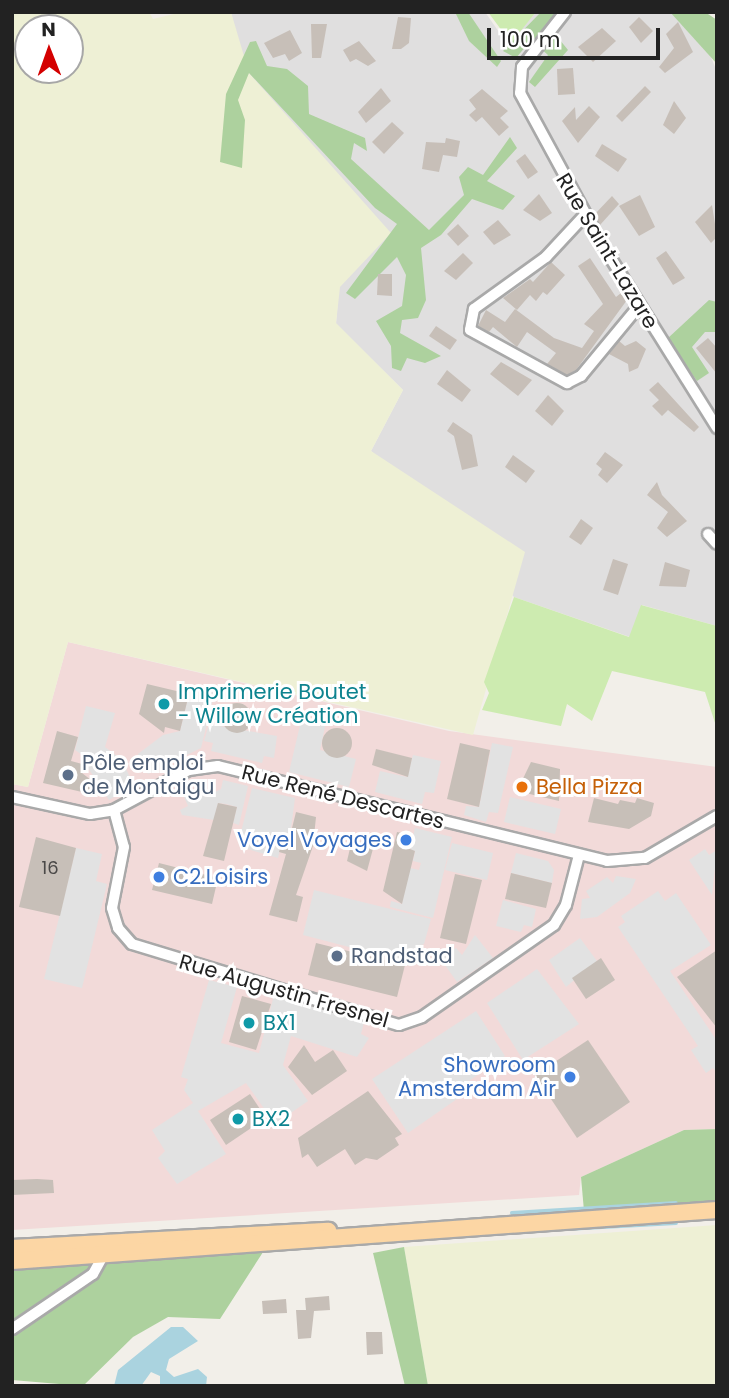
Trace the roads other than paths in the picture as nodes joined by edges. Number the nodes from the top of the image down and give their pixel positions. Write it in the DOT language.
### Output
graph roads {
  1 [pos="565,12"];
  2 [pos="585,215"];
  3 [pos="639,306"];
  4 [pos="717,428"];
  5 [pos="708,534"];
  6 [pos="717,544"];
  7 [pos="12,797"];
  8 [pos="114,810"];
  9 [pos="717,816"];
  10 [pos="579,855"];
  11 [pos="717,1212"];
  12 [pos="12,1248"];
  13 [pos="105,1249"];
  14 [pos="12,1261"];
  15 [pos="12,1329"];
  1 -- 2 [label="street, Rue Saint-Lazare"];
  2 -- 3 [label="street, Rue Saint-Lazare"];
  2 -- 3 [label="street"];
  3 -- 4 [label="street, Rue Saint-Lazare"];
  5 -- 6 [label="street"];
  7 -- 8 [label="street"];
  8 -- 10 [label="street, Rue René Descartes"];
  8 -- 10 [label="street, Rue Augustin Fresnel"];
  9 -- 10 [label="street"];
  11 -- 13 [label="main road"];
  12 -- 13 [label="main road"];
  13 -- 14 [label="main road"];
  13 -- 15 [label="street"];
}
